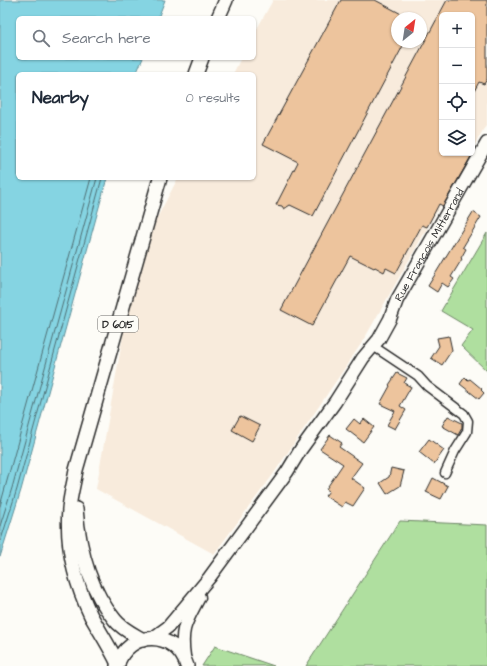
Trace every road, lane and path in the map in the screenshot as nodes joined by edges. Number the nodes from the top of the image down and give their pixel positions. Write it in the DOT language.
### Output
graph roads {
  1 [pos="226,0"];
  2 [pos="219,16"];
  3 [pos="201,60"];
  4 [pos="197,72"];
  5 [pos="487,143"];
  6 [pos="159,180"];
  7 [pos="373,346"];
  8 [pos="76,470"];
  9 [pos="445,473"];
  10 [pos="209,578"];
  11 [pos="148,639"];
  12 [pos="186,661"];
  13 [pos="118,665"];
  1 -- 2 [label="main road"];
  3 -- 4 [label="main road"];
  5 -- 7 [label="street, Rue François Mitterrand"];
  6 -- 8 [label="main road, D 6015"];
  7 -- 9 [label="street"];
  7 -- 10 [label="street, Rue François Mitterrand"];
  8 -- 11 [label="main road, D 6015"];
  8 -- 13 [label="main road, D 6015"];
  10 -- 11 [label="street"];
  10 -- 12 [label="street"];
  11 -- 12 [label="main road"];
  11 -- 13 [label="main road"];
}
